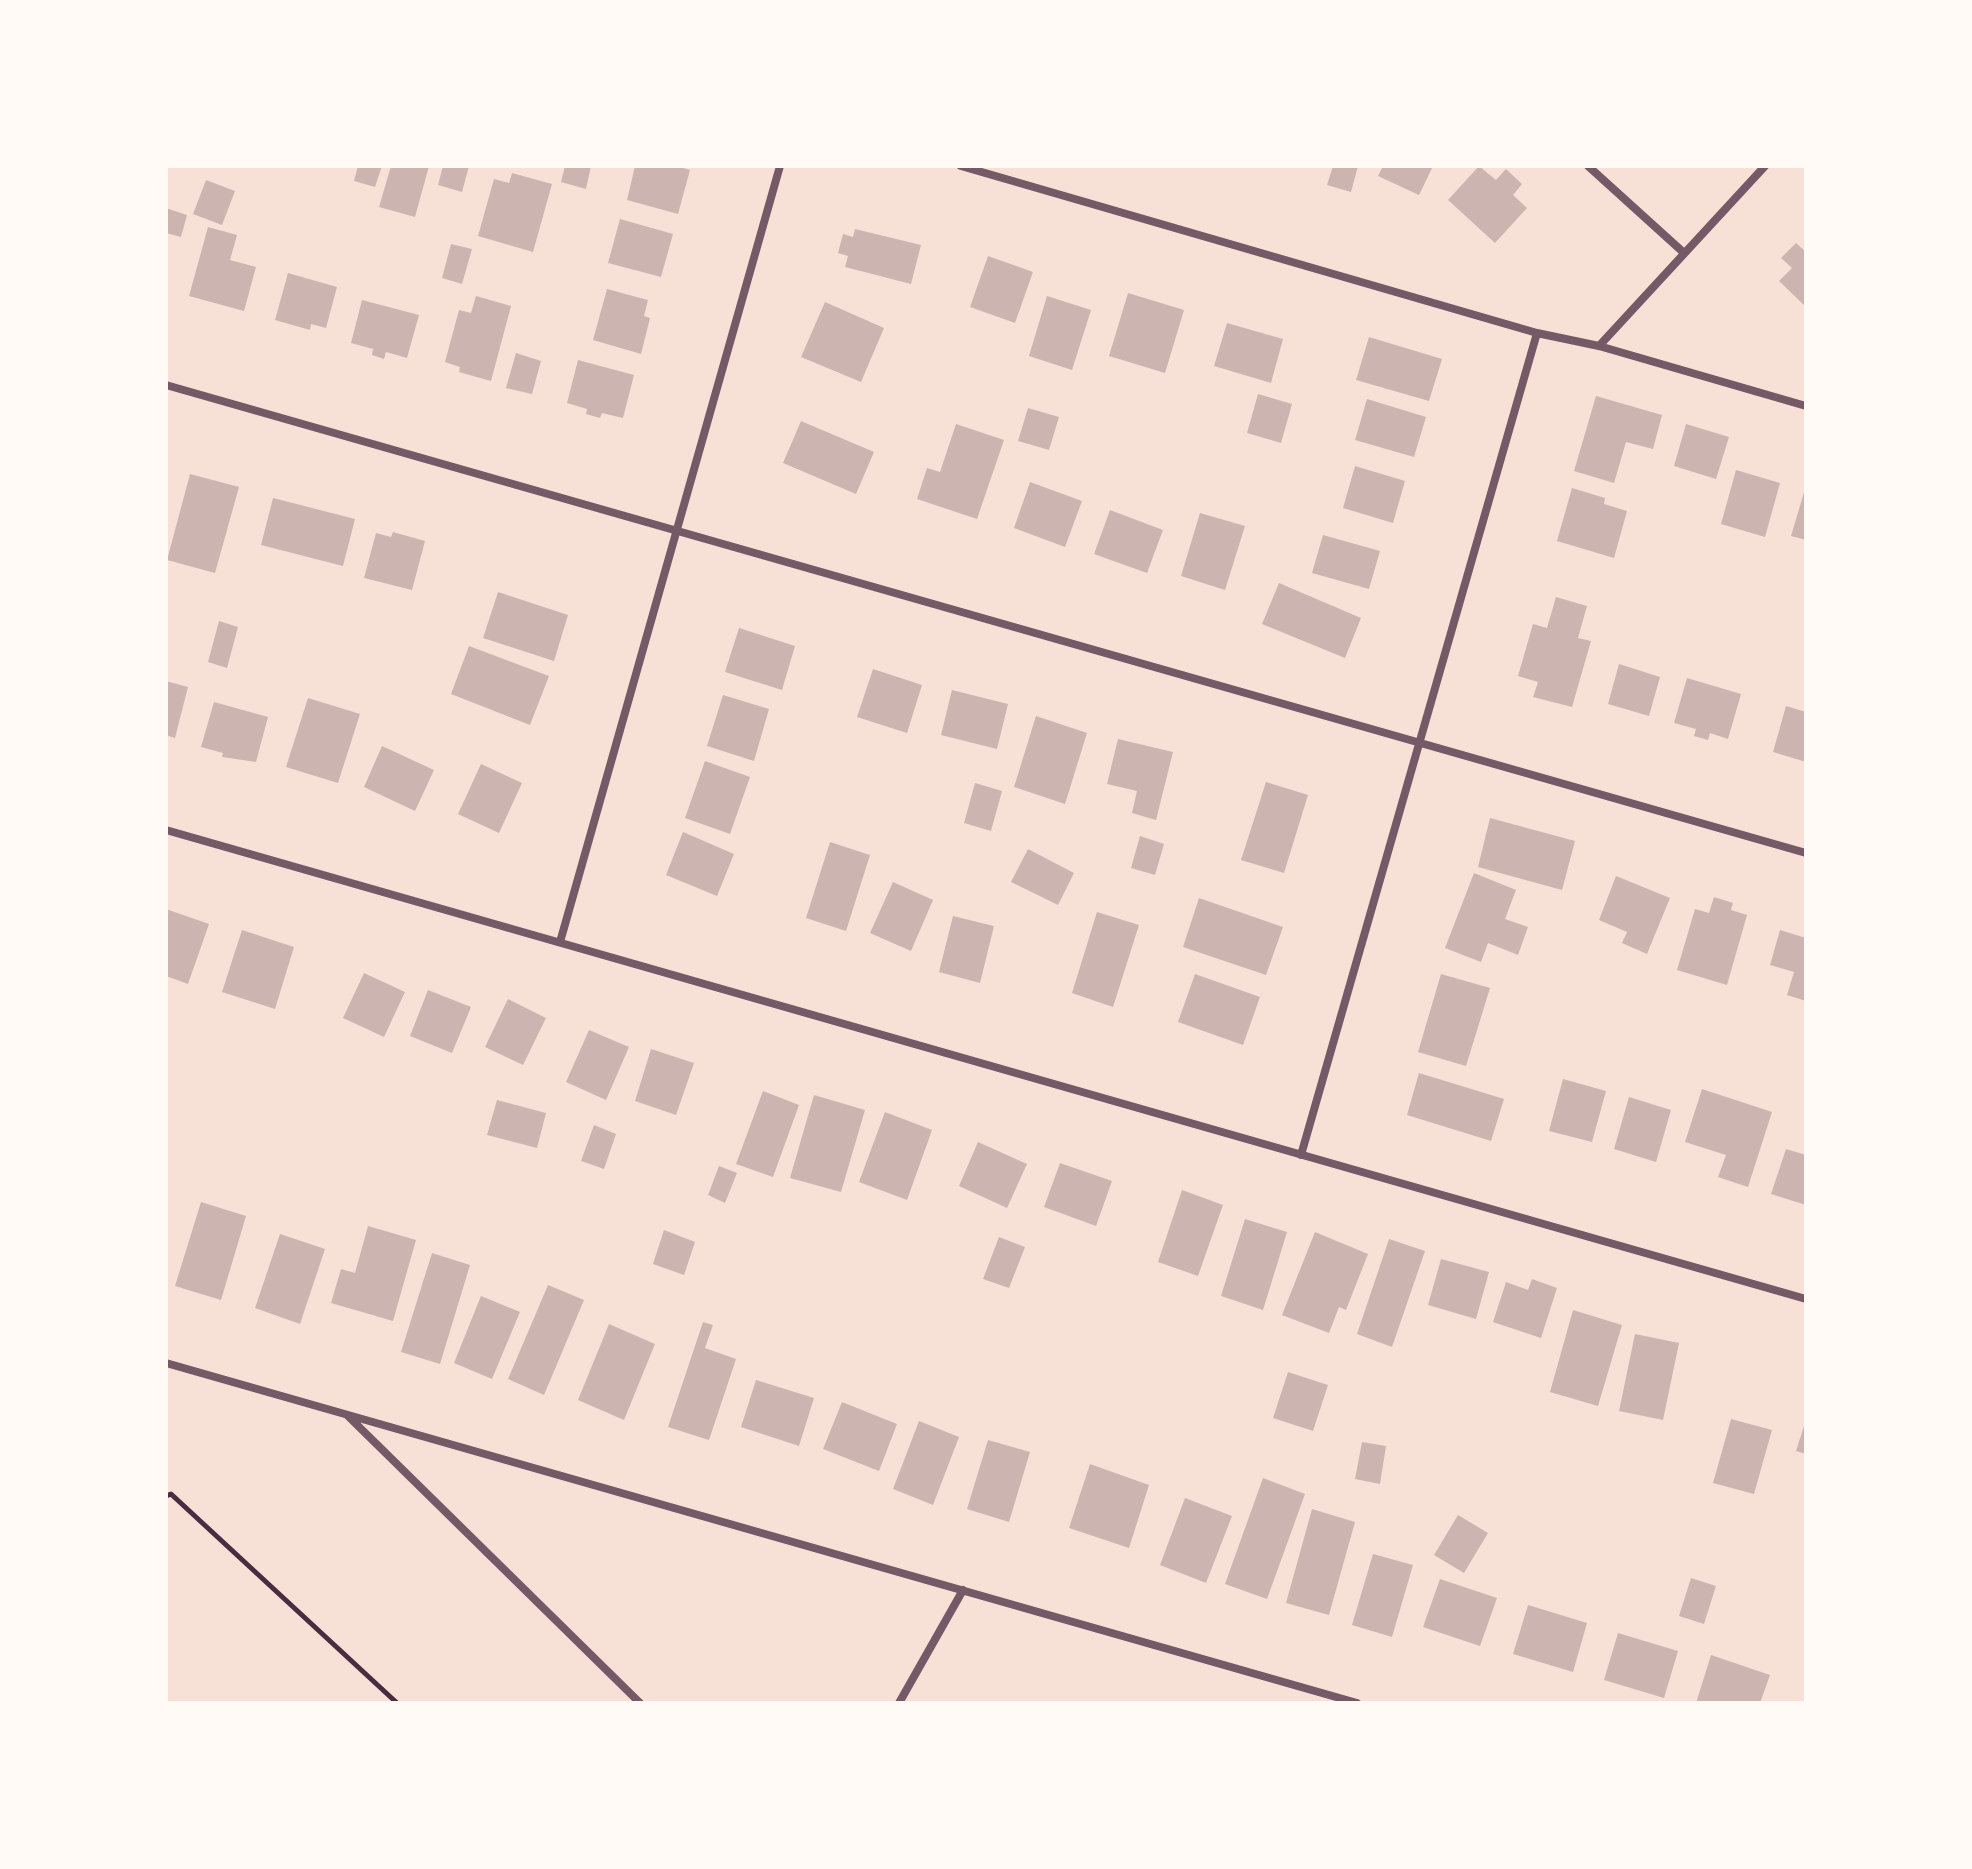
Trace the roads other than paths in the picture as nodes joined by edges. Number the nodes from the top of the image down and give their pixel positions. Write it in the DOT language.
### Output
graph roads {
  1 [pos="780,166"];
  2 [pos="961,166"];
  3 [pos="1588,166"];
  4 [pos="1765,166"];
  5 [pos="1683,252"];
  6 [pos="1537,333"];
  7 [pos="1599,346"];
  8 [pos="166,385"];
  9 [pos="1806,406"];
  10 [pos="678,530"];
  11 [pos="1419,742"];
  12 [pos="166,830"];
  13 [pos="1806,853"];
  14 [pos="560,942"];
  15 [pos="1301,1155"];
  16 [pos="1806,1299"];
  17 [pos="166,1363"];
  18 [pos="348,1415"];
  19 [pos="963,1590"];
  20 [pos="640,1703"];
  21 [pos="899,1703"];
  22 [pos="1357,1703"];
  1 -- 10 [label="street"];
  2 -- 6 [label="street"];
  3 -- 5 [label="street"];
  4 -- 5 [label="street"];
  5 -- 7 [label="street"];
  6 -- 7 [label="street"];
  6 -- 11 [label="street"];
  7 -- 9 [label="street"];
  8 -- 10 [label="street"];
  10 -- 11 [label="street"];
  10 -- 14 [label="street"];
  11 -- 13 [label="street"];
  11 -- 15 [label="street"];
  12 -- 14 [label="street"];
  14 -- 15 [label="street"];
  15 -- 16 [label="street"];
  17 -- 18 [label="street"];
  18 -- 19 [label="street"];
  18 -- 20 [label="street"];
  19 -- 21 [label="street"];
  19 -- 22 [label="street"];
}
